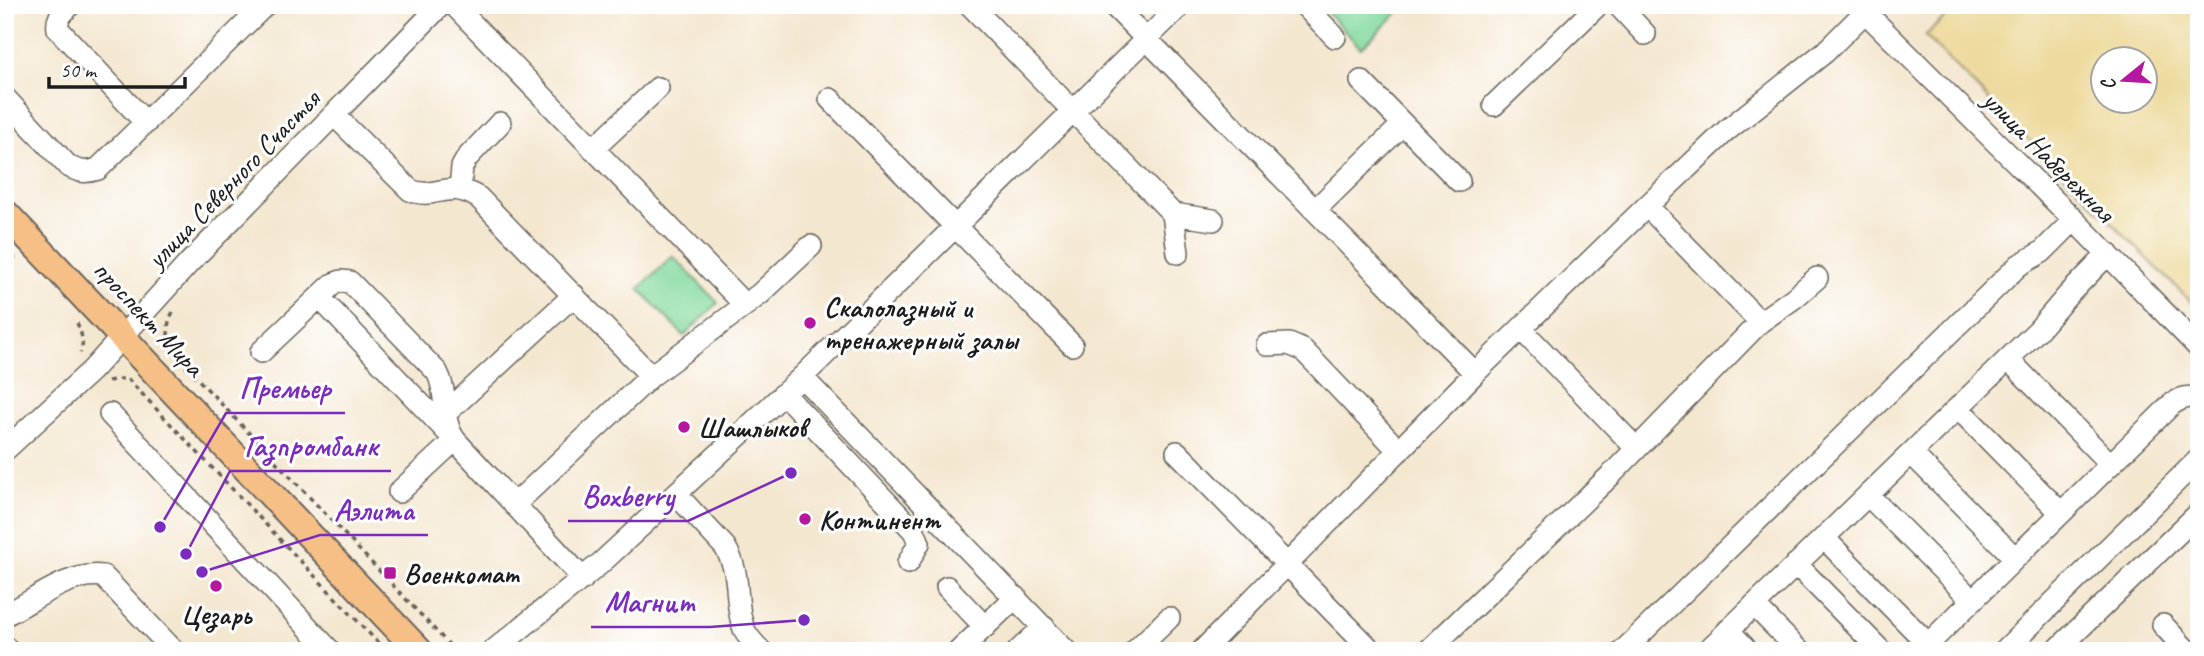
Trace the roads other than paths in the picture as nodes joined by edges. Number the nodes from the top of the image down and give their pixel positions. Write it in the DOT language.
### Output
graph roads {
  1 [pos="70,5"];
  2 [pos="265,5"];
  3 [pos="441,5"];
  4 [pos="454,5"];
  5 [pos="970,5"];
  6 [pos="1113,5"];
  7 [pos="1181,5"];
  8 [pos="1304,5"];
  9 [pos="1598,5"];
  10 [pos="1618,5"];
  11 [pos="1862,9"];
  12 [pos="1645,34"];
  13 [pos="1335,37"];
  14 [pos="1146,40"];
  15 [pos="1361,81"];
  16 [pos="657,88"];
  17 [pos="5,98"];
  18 [pos="830,99"];
  19 [pos="1494,105"];
  20 [pos="1073,112"];
  21 [pos="334,115"];
  22 [pos="146,123"];
  23 [pos="500,123"];
  24 [pos="1403,124"];
  25 [pos="593,149"];
  26 [pos="1459,181"];
  27 [pos="460,189"];
  28 [pos="1647,205"];
  29 [pos="1315,210"];
  30 [pos="5,213"];
  31 [pos="1173,215"];
  32 [pos="1213,220"];
  33 [pos="2074,220"];
  34 [pos="956,227"];
  35 [pos="811,246"];
  36 [pos="1178,253"];
  37 [pos="2108,254"];
  38 [pos="1817,278"];
  39 [pos="574,295"];
  40 [pos="319,297"];
  41 [pos="746,305"];
  42 [pos="1760,323"];
  43 [pos="1521,329"];
  44 [pos="121,336"];
  45 [pos="1072,345"];
  46 [pos="1267,345"];
  47 [pos="2199,348"];
  48 [pos="261,352"];
  49 [pos="2008,359"];
  50 [pos="1475,373"];
  51 [pos="650,376"];
  52 [pos="802,377"];
  53 [pos="784,394"];
  54 [pos="2199,399"];
  55 [pos="454,406"];
  56 [pos="1958,408"];
  57 [pos="110,414"];
  58 [pos="454,440"];
  59 [pos="1636,447"];
  60 [pos="5,450"];
  61 [pos="1399,451"];
  62 [pos="1177,453"];
  63 [pos="1911,453"];
  64 [pos="2199,459"];
  65 [pos="2110,464"];
  66 [pos="399,492"];
  67 [pos="676,494"];
  68 [pos="1868,495"];
  69 [pos="514,505"];
  70 [pos="2061,513"];
  71 [pos="2199,513"];
  72 [pos="1824,538"];
  73 [pos="2015,558"];
  74 [pos="908,563"];
  75 [pos="1796,564"];
  76 [pos="1289,565"];
  77 [pos="583,579"];
  78 [pos="947,587"];
  79 [pos="1016,597"];
  80 [pos="1972,600"];
  81 [pos="1754,605"];
  82 [pos="5,615"];
  83 [pos="1169,618"];
  84 [pos="2163,625"];
  85 [pos="985,626"];
  86 [pos="1044,627"];
  87 [pos="1728,631"];
  88 [pos="1925,647"];
  89 [pos="174,651"];
  90 [pos="330,651"];
  91 [pos="418,651"];
  92 [pos="493,651"];
  93 [pos="761,651"];
  94 [pos="959,651"];
  95 [pos="1018,651"];
  96 [pos="1050,651"];
  97 [pos="1066,651"];
  98 [pos="1135,651"];
  99 [pos="1202,651"];
  100 [pos="1372,651"];
  101 [pos="1428,651"];
  102 [pos="1623,651"];
  103 [pos="1707,651"];
  104 [pos="1748,651"];
  105 [pos="1799,651"];
  106 [pos="1881,651"];
  107 [pos="2004,651"];
  108 [pos="2056,651"];
  109 [pos="2187,651"];
  1 -- 22 [label="street"];
  2 -- 22 [label="street"];
  3 -- 21 [label="street, улица Северного Счастья"];
  4 -- 25 [label="street"];
  5 -- 20 [label="street"];
  6 -- 14 [label="street"];
  7 -- 14 [label="street"];
  8 -- 13 [label="street"];
  9 -- 19 [label="street"];
  10 -- 12 [label="street"];
  11 -- 28 [label="street"];
  11 -- 33 [label="street, улица Набережная"];
  14 -- 20 [label="street"];
  14 -- 29 [label="street"];
  15 -- 24 [label="street"];
  16 -- 25 [label="street"];
  17 -- 22 [label="street"];
  18 -- 34 [label="street"];
  20 -- 31 [label="street"];
  20 -- 34 [label="street"];
  21 -- 27 [label="street"];
  21 -- 44 [label="street, улица Северного Счастья"];
  23 -- 27 [label="street"];
  24 -- 26 [label="street"];
  24 -- 29 [label="street"];
  25 -- 41 [label="street"];
  27 -- 39 [label="street"];
  28 -- 42 [label="street"];
  28 -- 43 [label="street"];
  29 -- 50 [label="street"];
  30 -- 44 [label="main road, проспект Мира"];
  31 -- 32 [label="street"];
  31 -- 36 [label="street"];
  33 -- 37 [label="street, улица Набережная"];
  33 -- 102 [label="street"];
  34 -- 45 [label="street"];
  34 -- 52 [label="street"];
  35 -- 41 [label="street"];
  37 -- 47 [label="street, улица Набережная"];
  37 -- 49 [label="street"];
  38 -- 42 [label="street"];
  39 -- 51 [label="street"];
  39 -- 55 [label="street"];
  40 -- 48 [label="street"];
  40 -- 55 [label="street"];
  40 -- 58 [label="street"];
  41 -- 51 [label="street"];
  42 -- 59 [label="street"];
  43 -- 50 [label="street"];
  43 -- 59 [label="street"];
  44 -- 60 [label="street, улица Северного Счастья"];
  44 -- 91 [label="main road, проспект Мира"];
  46 -- 61 [label="street"];
  49 -- 56 [label="street"];
  49 -- 65 [label="street"];
  50 -- 61 [label="street"];
  51 -- 69 [label="street"];
  52 -- 53 [label="street"];
  52 -- 79 [label="street"];
  53 -- 67 [label="street"];
  53 -- 74 [label="street"];
  54 -- 65 [label="street"];
  55 -- 58 [label="street"];
  56 -- 63 [label="street"];
  56 -- 70 [label="street"];
  57 -- 90 [label="street"];
  58 -- 66 [label="street"];
  58 -- 69 [label="street"];
  59 -- 101 [label="street"];
  61 -- 76 [label="street"];
  62 -- 76 [label="street"];
  63 -- 68 [label="street"];
  63 -- 73 [label="street"];
  64 -- 107 [label="street"];
  65 -- 70 [label="street"];
  67 -- 77 [label="street"];
  67 -- 93 [label="street"];
  68 -- 72 [label="street"];
  68 -- 80 [label="street"];
  69 -- 77 [label="street"];
  70 -- 73 [label="street"];
  71 -- 108 [label="street"];
  72 -- 75 [label="street"];
  72 -- 88 [label="street"];
  73 -- 80 [label="street"];
  75 -- 81 [label="street"];
  75 -- 106 [label="street"];
  76 -- 99 [label="street"];
  76 -- 100 [label="street"];
  77 -- 92 [label="street"];
  78 -- 85 [label="street"];
  79 -- 85 [label="street"];
  79 -- 86 [label="street"];
  80 -- 88 [label="street"];
  81 -- 87 [label="street"];
  81 -- 105 [label="street"];
  82 -- 89 [label="street"];
  83 -- 98 [label="street"];
  84 -- 109 [label="street"];
  85 -- 94 [label="street"];
  86 -- 95 [label="street"];
  86 -- 96 [label="street"];
  86 -- 97 [label="street"];
  87 -- 103 [label="street"];
  87 -- 104 [label="street"];
}
